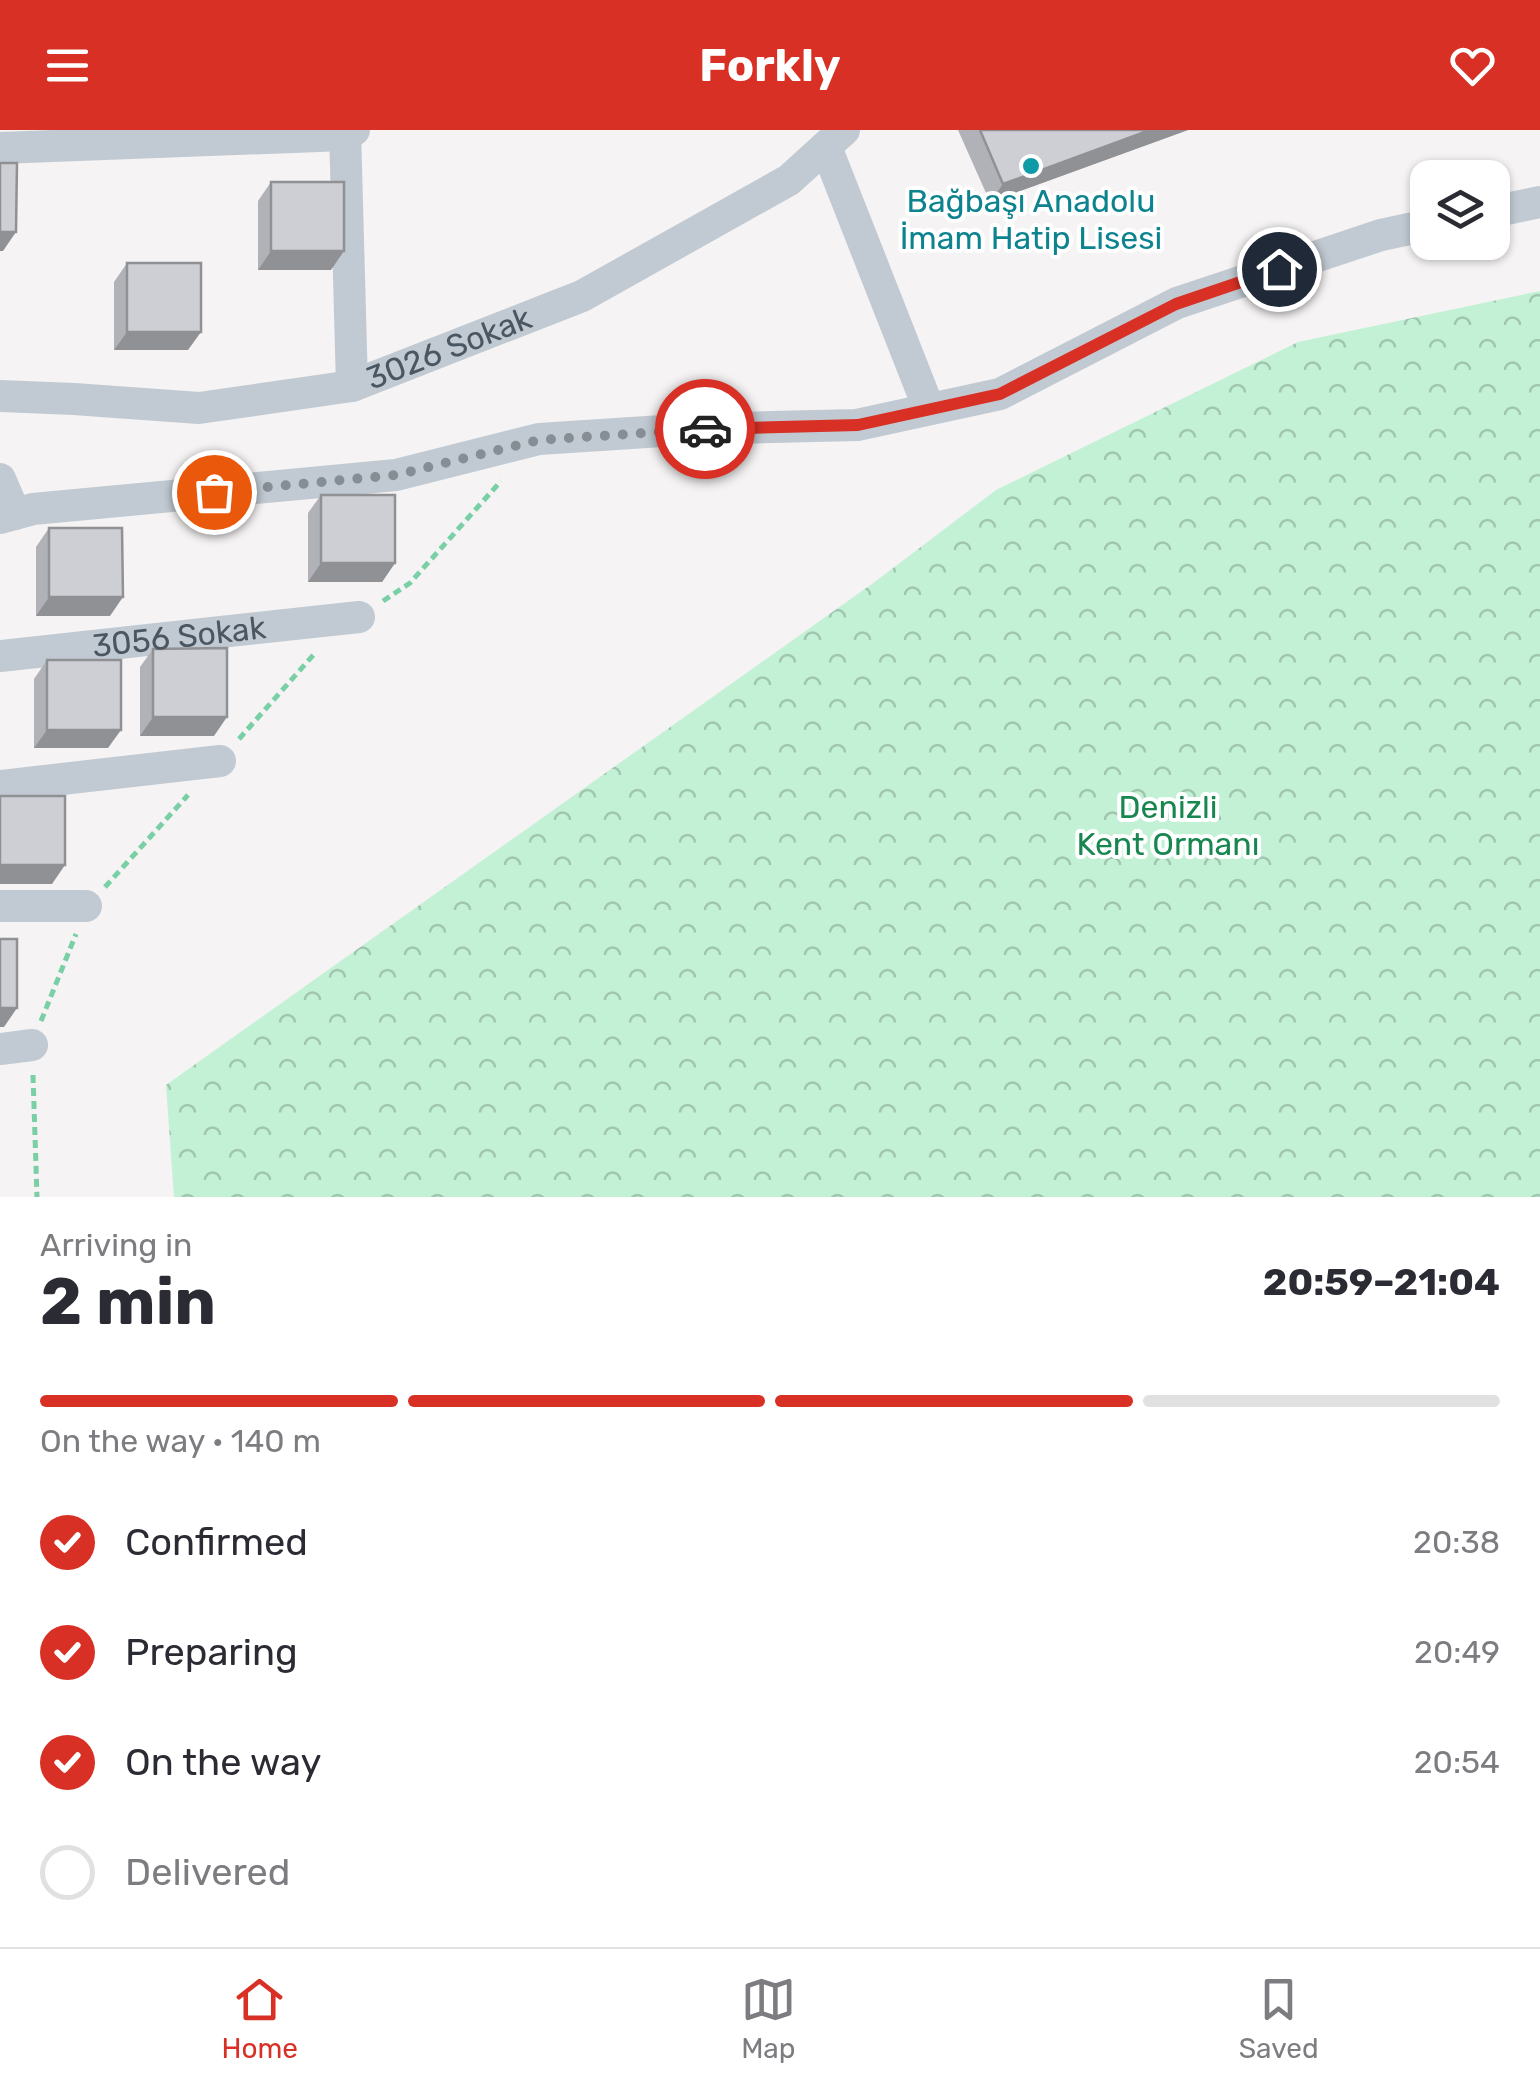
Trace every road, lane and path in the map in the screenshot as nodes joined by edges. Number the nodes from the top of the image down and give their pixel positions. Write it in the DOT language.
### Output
graph roads {
  1 [pos="348,132"];
  2 [pos="835,138"];
  3 [pos="0,148"];
  4 [pos="1540,202"];
  5 [pos="1510,208"];
  6 [pos="1410,229"];
  7 [pos="352,386"];
  8 [pos="0,396"];
  9 [pos="928,409"];
  10 [pos="0,478"];
  11 [pos="8,516"];
  12 [pos="359,616"];
  13 [pos="0,656"];
  14 [pos="220,760"];
  15 [pos="0,786"];
  16 [pos="0,906"];
  17 [pos="86,906"];
  1 -- 3 [label="street"];
  1 -- 7 [label="street"];
  2 -- 7 [label="street, 3026 Sokak"];
  2 -- 9 [label="street"];
  4 -- 5 [label="street"];
  6 -- 9 [label="street"];
  7 -- 8 [label="street, 3026 Sokak"];
  9 -- 11 [label="street"];
  10 -- 11 [label="street"];
  12 -- 13 [label="street, 3056 Sokak"];
  14 -- 15 [label="street"];
  16 -- 17 [label="street"];
}
